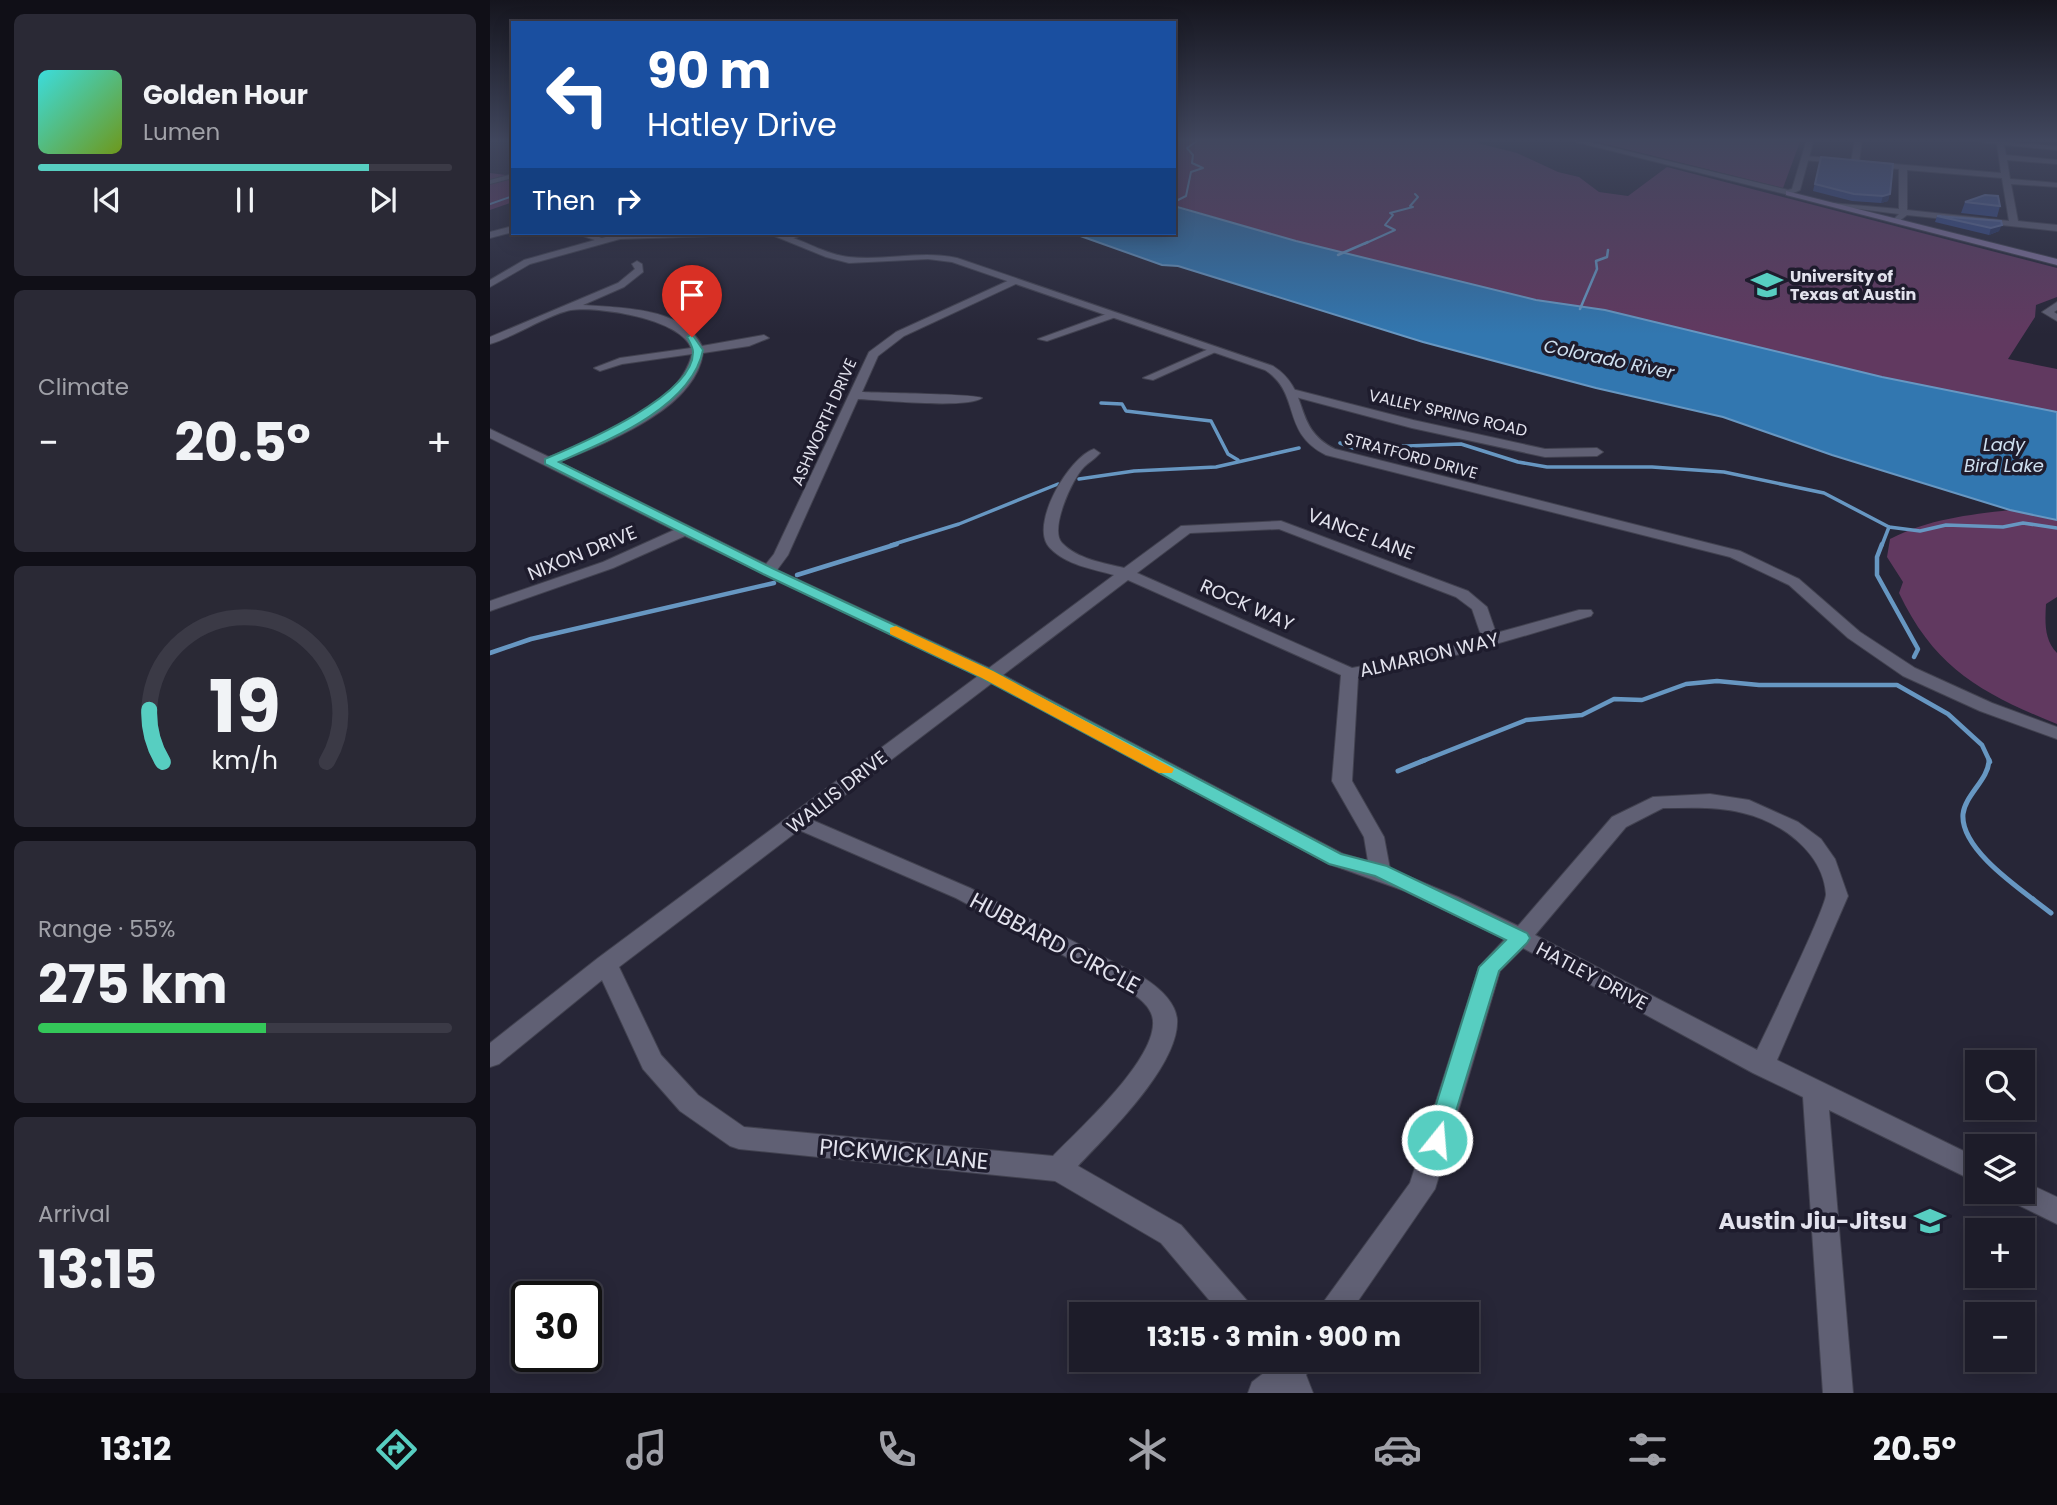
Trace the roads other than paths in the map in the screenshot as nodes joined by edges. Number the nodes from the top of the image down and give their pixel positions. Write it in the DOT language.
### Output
graph roads {
  1 [pos="1828,204"];
  2 [pos="1902,204"];
  3 [pos="2011,204"];
  4 [pos="1831,205"];
  5 [pos="1902,212"];
  6 [pos="1895,220"];
  7 [pos="2014,223"];
  8 [pos="2057,228"];
  9 [pos="511,230"];
  10 [pos="490,235"];
  11 [pos="586,235"];
  12 [pos="626,235"];
  13 [pos="626,235"];
  14 [pos="699,235"];
  15 [pos="780,235"];
  16 [pos="796,235"];
  17 [pos="788,237"];
  18 [pos="603,240"];
  19 [pos="2057,262"];
  20 [pos="637,264"];
  21 [pos="1015,281"];
  22 [pos="490,284"];
  23 [pos="2057,305"];
  24 [pos="569,307"];
  25 [pos="1112,315"];
  26 [pos="2057,318"];
  27 [pos="764,338"];
  28 [pos="1042,339"];
  29 [pos="490,341"];
  30 [pos="698,350"];
  31 [pos="1215,350"];
  32 [pos="600,368"];
  33 [pos="1149,378"];
  34 [pos="1292,393"];
  35 [pos="853,395"];
  36 [pos="976,398"];
  37 [pos="490,433"];
  38 [pos="1597,452"];
  39 [pos="1094,453"];
  40 [pos="549,462"];
  41 [pos="1186,529"];
  42 [pos="686,530"];
  43 [pos="768,571"];
  44 [pos="1127,575"];
  45 [pos="493,603"];
  46 [pos="1585,613"];
  47 [pos="1491,641"];
  48 [pos="1350,673"];
  49 [pos="988,674"];
  50 [pos="2057,733"];
  51 [pos="799,822"];
  52 [pos="1380,870"];
  53 [pos="1520,938"];
  54 [pos="606,964"];
  55 [pos="490,1057"];
  56 [pos="1762,1066"];
  57 [pos="1815,1091"];
  58 [pos="1965,1165"];
  59 [pos="1059,1168"];
  60 [pos="2035,1200"];
  61 [pos="2057,1211"];
  62 [pos="1230,1302"];
  63 [pos="1341,1302"];
  64 [pos="1291,1372"];
  65 [pos="1264,1393"];
  66 [pos="1838,1393"];
  1 -- 4 [label="main road"];
  2 -- 5 [label="street"];
  3 -- 7 [label="street"];
  4 -- 5 [label="street"];
  4 -- 6 [label="main road"];
  5 -- 6 [label="street"];
  5 -- 7 [label="street"];
  6 -- 19 [label="main road"];
  7 -- 8 [label="street"];
  9 -- 10 [label="street"];
  11 -- 18 [label="street"];
  12 -- 14 [label="street"];
  13 -- 18 [label="street"];
  15 -- 17 [label="street, STRATFORD DRIVE"];
  16 -- 17 [label="street"];
  17 -- 21 [label="street, STRATFORD DRIVE"];
  18 -- 22 [label="street"];
  20 -- 24 [label="street"];
  21 -- 25 [label="street, STRATFORD DRIVE"];
  21 -- 35 [label="street, ASHWORTH DRIVE"];
  23 -- 26 [label="street"];
  24 -- 29 [label="street"];
  24 -- 30 [label="street"];
  25 -- 28 [label="street"];
  25 -- 31 [label="street, STRATFORD DRIVE"];
  27 -- 30 [label="street"];
  30 -- 32 [label="street"];
  30 -- 40 [label="street"];
  31 -- 33 [label="street"];
  31 -- 34 [label="street, STRATFORD DRIVE"];
  34 -- 38 [label="street, VALLEY SPRING ROAD"];
  34 -- 50 [label="street, STRATFORD DRIVE"];
  35 -- 36 [label="street"];
  35 -- 43 [label="street, ASHWORTH DRIVE"];
  37 -- 40 [label="street, HATLEY DRIVE"];
  39 -- 44 [label="street, ROCK WAY"];
  40 -- 42 [label="street, HATLEY DRIVE"];
  41 -- 44 [label="street, WALLIS DRIVE"];
  41 -- 47 [label="street, VANCE LANE"];
  42 -- 43 [label="street, HATLEY DRIVE"];
  42 -- 45 [label="street, NIXON DRIVE"];
  43 -- 49 [label="street, HATLEY DRIVE"];
  44 -- 48 [label="street, ROCK WAY"];
  44 -- 49 [label="street, WALLIS DRIVE"];
  46 -- 47 [label="street, ALMARION WAY"];
  47 -- 48 [label="street, ALMARION WAY"];
  48 -- 52 [label="street, ALMARION WAY"];
  49 -- 51 [label="street, WALLIS DRIVE"];
  49 -- 52 [label="street, HATLEY DRIVE"];
  51 -- 54 [label="street, WALLIS DRIVE"];
  51 -- 59 [label="street, HUBBARD CIRCLE"];
  52 -- 53 [label="street, HATLEY DRIVE"];
  53 -- 56 [label="street, HATLEY DRIVE"];
  53 -- 56 [label="street"];
  53 -- 63 [label="street"];
  54 -- 55 [label="street, WALLIS DRIVE"];
  54 -- 59 [label="street, PICKWICK LANE"];
  56 -- 57 [label="street, HATLEY DRIVE"];
  57 -- 58 [label="street, HATLEY DRIVE"];
  57 -- 66 [label="street"];
  59 -- 62 [label="street, PICKWICK LANE"];
  60 -- 61 [label="street"];
  64 -- 65 [label="street"];
}
